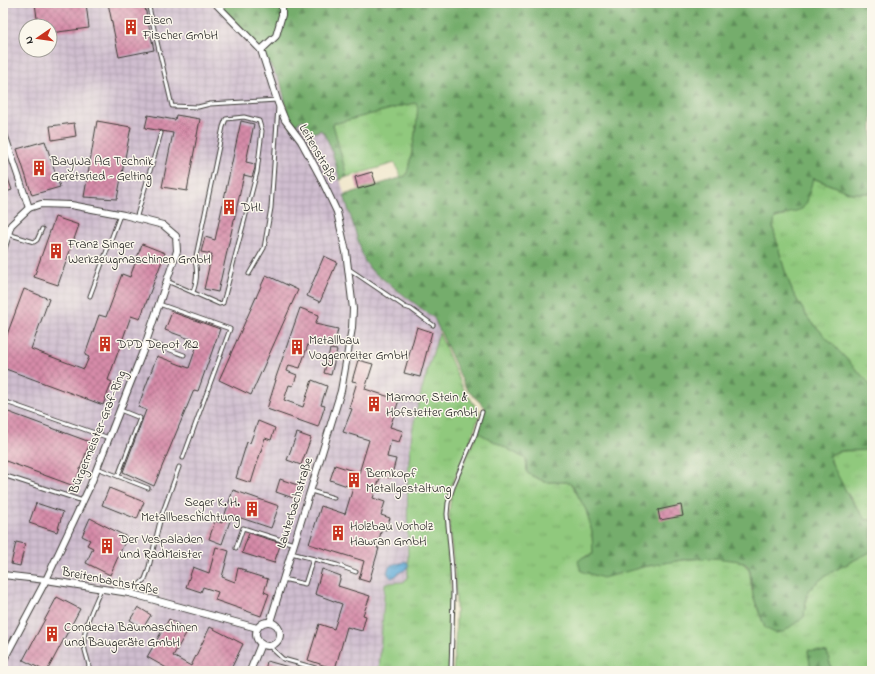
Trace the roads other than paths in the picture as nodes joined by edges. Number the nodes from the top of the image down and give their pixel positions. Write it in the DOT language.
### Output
graph roads {
  1 [pos="148,3"];
  2 [pos="215,3"];
  3 [pos="282,3"];
  4 [pos="261,50"];
  5 [pos="278,102"];
  6 [pos="3,131"];
  7 [pos="160,133"];
  8 [pos="28,208"];
  9 [pos="120,215"];
  10 [pos="136,219"];
  11 [pos="42,229"];
  12 [pos="8,234"];
  13 [pos="3,250"];
  14 [pos="349,269"];
  15 [pos="250,274"];
  16 [pos="167,281"];
  17 [pos="193,292"];
  18 [pos="90,296"];
  19 [pos="159,304"];
  20 [pos="433,326"];
  21 [pos="146,341"];
  22 [pos="184,355"];
  23 [pos="340,390"];
  24 [pos="3,401"];
  25 [pos="120,410"];
  26 [pos="482,412"];
  27 [pos="109,438"];
  28 [pos="183,458"];
  29 [pos="179,467"];
  30 [pos="97,468"];
  31 [pos="3,475"];
  32 [pos="118,476"];
  33 [pos="148,488"];
  34 [pos="310,491"];
  35 [pos="334,498"];
  36 [pos="83,501"];
  37 [pos="294,544"];
  38 [pos="236,548"];
  39 [pos="291,554"];
  40 [pos="312,559"];
  41 [pos="356,572"];
  42 [pos="3,576"];
  43 [pos="283,579"];
  44 [pos="46,580"];
  45 [pos="101,589"];
  46 [pos="131,593"];
  47 [pos="270,622"];
  48 [pos="257,628"];
  49 [pos="261,644"];
  50 [pos="269,646"];
  51 [pos="3,661"];
  52 [pos="89,671"];
  53 [pos="250,671"];
  54 [pos="326,671"];
  55 [pos="452,671"];
  1 -- 5 [label="lane"];
  2 -- 4 [label="street, Leitenstraße"];
  3 -- 4 [label="street"];
  4 -- 5 [label="street, Leitenstraße"];
  5 -- 14 [label="street, Leitenstraße"];
  5 -- 15 [label="lane"];
  6 -- 8 [label="street"];
  7 -- 10 [label="lane"];
  8 -- 9 [label="street, Bürgermeister-Graf-Ring"];
  8 -- 12 [label="street"];
  9 -- 10 [label="street, Bürgermeister-Graf-Ring"];
  9 -- 18 [label="lane"];
  10 -- 16 [label="street, Bürgermeister-Graf-Ring"];
  11 -- 12 [label="lane"];
  12 -- 13 [label="street"];
  14 -- 20 [label="lane"];
  14 -- 23 [label="street, Leitenstraße"];
  16 -- 17 [label="lane"];
  16 -- 19 [label="street, Bürgermeister-Graf-Ring"];
  17 -- 17 [label="lane"];
  19 -- 21 [label="street, Bürgermeister-Graf-Ring"];
  19 -- 28 [label="lane"];
  21 -- 22 [label="lane"];
  21 -- 25 [label="street, Bürgermeister-Graf-Ring"];
  23 -- 34 [label="street, Lauterbachstraße"];
  24 -- 27 [label="lane"];
  25 -- 27 [label="street, Bürgermeister-Graf-Ring"];
  25 -- 32 [label="lane"];
  26 -- 55 [label="lane"];
  27 -- 30 [label="street, Bürgermeister-Graf-Ring"];
  29 -- 46 [label="lane"];
  30 -- 32 [label="lane"];
  30 -- 36 [label="street, Bürgermeister-Graf-Ring"];
  31 -- 36 [label="lane"];
  32 -- 33 [label="lane"];
  34 -- 35 [label="lane"];
  34 -- 37 [label="street, Lauterbachstraße"];
  36 -- 44 [label="street, Bürgermeister-Graf-Ring"];
  37 -- 38 [label="lane"];
  37 -- 39 [label="street, Lauterbachstraße"];
  39 -- 40 [label="lane"];
  39 -- 43 [label="street, Lauterbachstraße"];
  40 -- 41 [label="lane"];
  40 -- 43 [label="lane"];
  42 -- 44 [label="street, Breitenbachstraße"];
  43 -- 47 [label="street, Lauterbachstraße"];
  44 -- 45 [label="street, Breitenbachstraße"];
  44 -- 51 [label="street, Bürgermeister-Graf-Ring"];
  45 -- 46 [label="street, Breitenbachstraße"];
  45 -- 52 [label="lane"];
  46 -- 48 [label="street, Breitenbachstraße"];
  47 -- 48 [label="street"];
  47 -- 50 [label="street"];
  48 -- 49 [label="street"];
  49 -- 50 [label="street"];
  49 -- 53 [label="street"];
  50 -- 54 [label="lane"];
}
